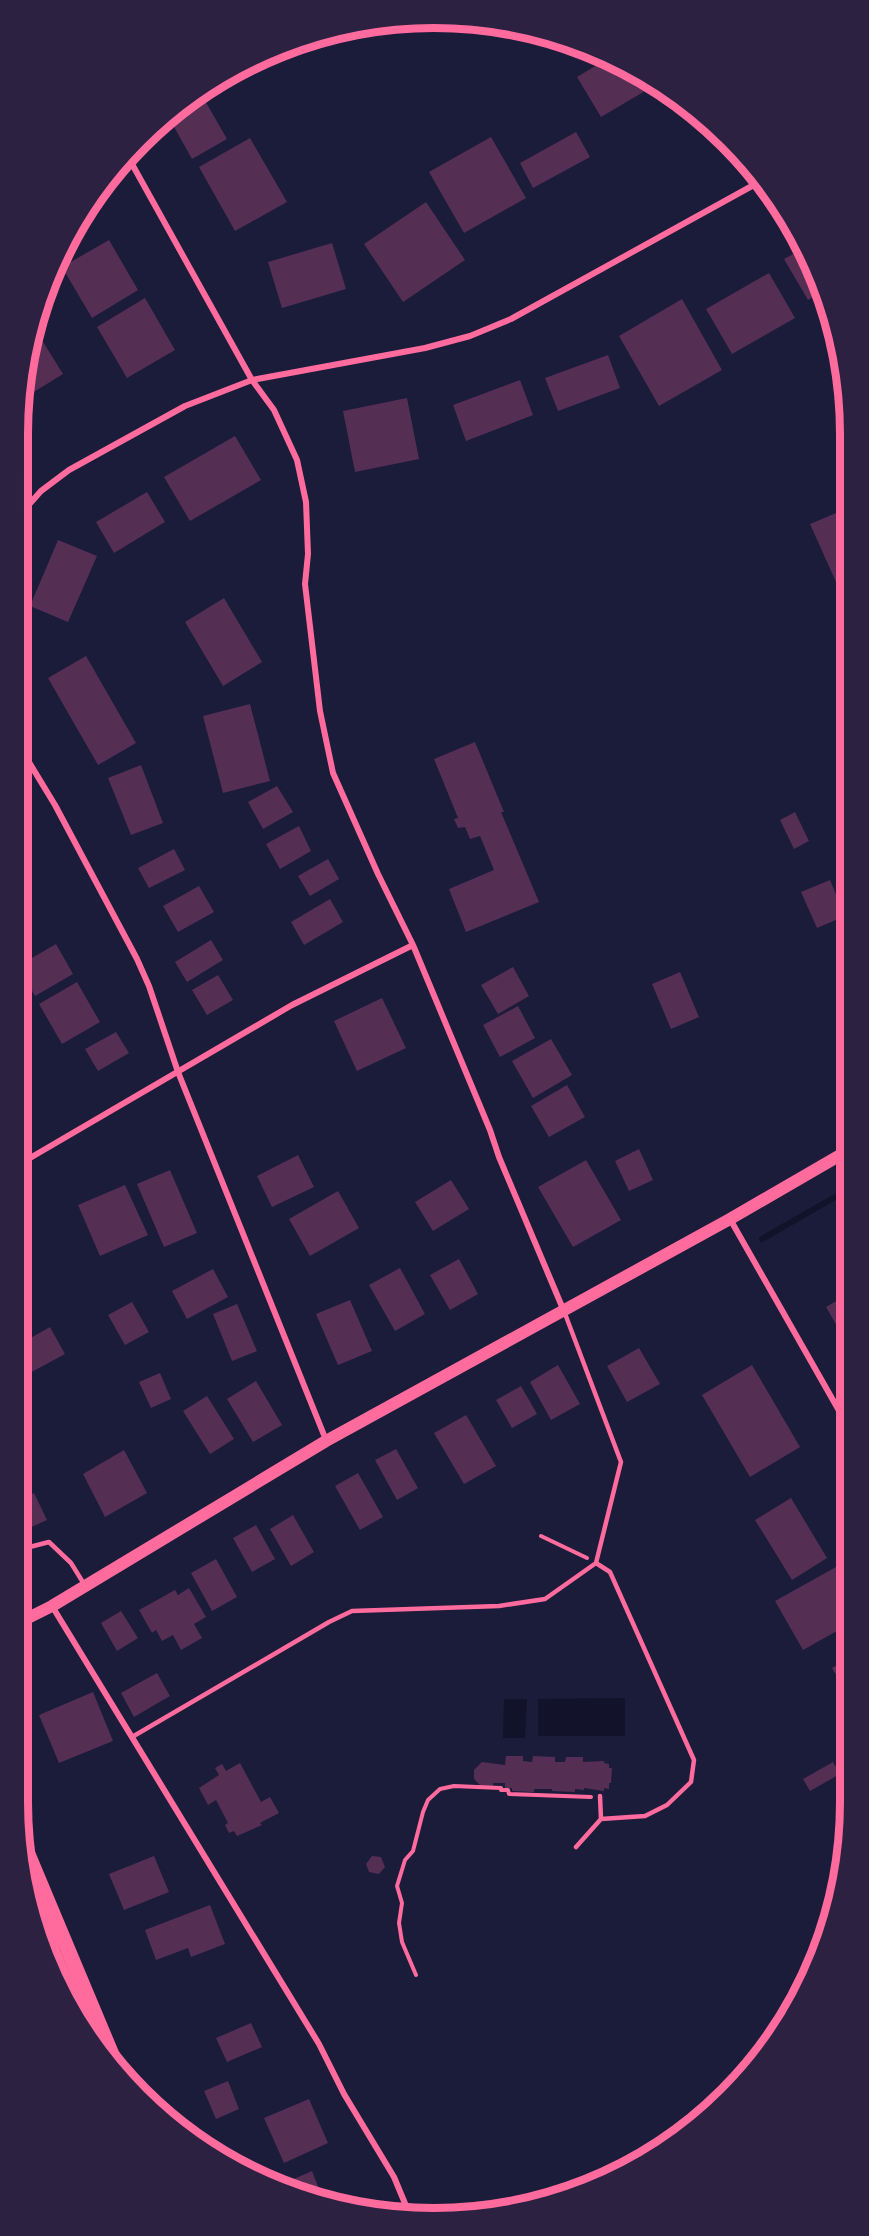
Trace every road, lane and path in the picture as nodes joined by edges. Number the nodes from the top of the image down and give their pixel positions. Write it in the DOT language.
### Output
graph roads {
  1 [pos="132,164"];
  2 [pos="755,184"];
  3 [pos="252,380"];
  4 [pos="28,506"];
  5 [pos="28,760"];
  6 [pos="413,945"];
  7 [pos="178,1072"];
  8 [pos="840,1155"];
  9 [pos="28,1159"];
  10 [pos="730,1219"];
  11 [pos="563,1309"];
  12 [pos="840,1412"];
  13 [pos="326,1441"];
  14 [pos="541,1536"];
  15 [pos="28,1547"];
  16 [pos="596,1563"];
  17 [pos="86,1586"];
  18 [pos="52,1606"];
  19 [pos="28,1609"];
  20 [pos="32,1616"];
  21 [pos="28,1618"];
  22 [pos="132,1737"];
  23 [pos="600,1796"];
  24 [pos="601,1819"];
  25 [pos="576,1847"];
  26 [pos="34,1866"];
  27 [pos="416,1975"];
  28 [pos="106,2041"];
  29 [pos="406,2207"];
  1 -- 3 [label="street"];
  2 -- 3 [label="street"];
  3 -- 4 [label="street"];
  3 -- 6 [label="street"];
  5 -- 7 [label="street"];
  6 -- 7 [label="street"];
  6 -- 11 [label="street"];
  7 -- 9 [label="street"];
  7 -- 13 [label="street"];
  8 -- 10 [label="main road"];
  10 -- 11 [label="main road"];
  10 -- 12 [label="street"];
  11 -- 13 [label="main road"];
  11 -- 16 [label="lane"];
  13 -- 17 [label="main road"];
  14 -- 16 [label="path"];
  15 -- 17 [label="lane"];
  16 -- 22 [label="lane"];
  16 -- 24 [label="lane"];
  17 -- 18 [label="main road"];
  18 -- 20 [label="main road"];
  18 -- 22 [label="street"];
  19 -- 20 [label="lane"];
  20 -- 21 [label="main road"];
  22 -- 29 [label="street"];
  23 -- 24 [label="lane"];
  23 -- 27 [label="path"];
  24 -- 25 [label="lane"];
  26 -- 28 [label="main road"];
}
